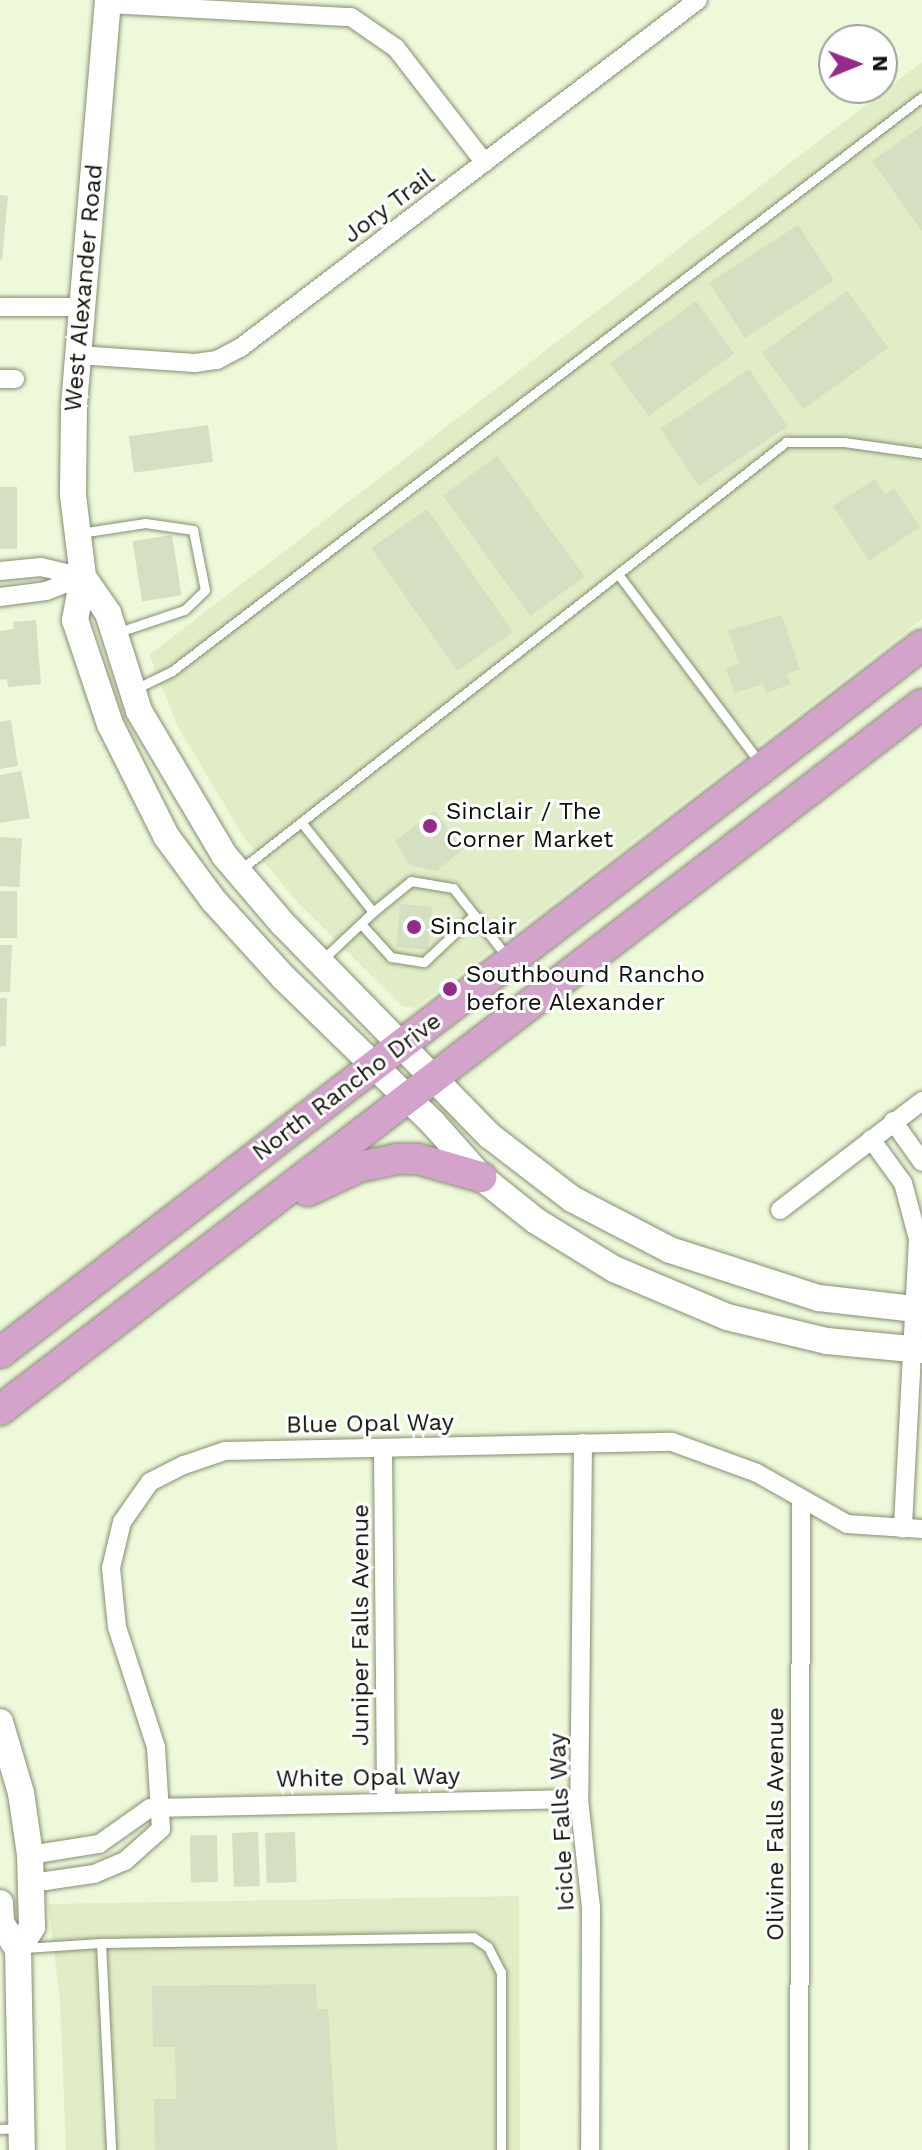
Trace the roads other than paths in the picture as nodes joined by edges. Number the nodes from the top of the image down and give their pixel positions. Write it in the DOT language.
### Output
graph roads {
  1 [pos="698,0"];
  2 [pos="108,2"];
  3 [pos="922,97"];
  4 [pos="485,163"];
  5 [pos="0,307"];
  6 [pos="81,307"];
  7 [pos="78,355"];
  8 [pos="922,453"];
  9 [pos="76,533"];
  10 [pos="0,571"];
  11 [pos="618,574"];
  12 [pos="83,577"];
  13 [pos="0,597"];
  14 [pos="114,633"];
  15 [pos="922,645"];
  16 [pos="132,691"];
  17 [pos="922,704"];
  18 [pos="763,767"];
  19 [pos="138,785"];
  20 [pos="301,822"];
  21 [pos="238,872"];
  22 [pos="373,912"];
  23 [pos="474,915"];
  24 [pos="361,924"];
  25 [pos="509,960"];
  26 [pos="320,962"];
  27 [pos="402,1045"];
  28 [pos="376,1064"];
  29 [pos="435,1078"];
  30 [pos="409,1098"];
  31 [pos="922,1101"];
  32 [pos="893,1121"];
  33 [pos="871,1139"];
  34 [pos="922,1162"];
  35 [pos="481,1177"];
  36 [pos="900,1177"];
  37 [pos="780,1210"];
  38 [pos="256,1216"];
  39 [pos="917,1310"];
  40 [pos="915,1350"];
  41 [pos="0,1353"];
  42 [pos="0,1410"];
  43 [pos="583,1443"];
  44 [pos="383,1449"];
  45 [pos="914,1468"];
  46 [pos="801,1499"];
  47 [pos="913,1529"];
  48 [pos="0,1722"];
  49 [pos="579,1799"];
  50 [pos="386,1801"];
  51 [pos="157,1808"];
  52 [pos="126,1827"];
  53 [pos="146,1846"];
  54 [pos="30,1855"];
  55 [pos="32,1883"];
  56 [pos="0,1903"];
  57 [pos="101,1943"];
  58 [pos="18,1949"];
  59 [pos="15,2136"];
  60 [pos="111,2150"];
  61 [pos="501,2150"];
  62 [pos="590,2150"];
  63 [pos="799,2150"];
  1 -- 4 [label="street, Jory Trail"];
  2 -- 4 [label="street"];
  2 -- 6 [label="main road, West Alexander Road"];
  3 -- 16 [label="lane"];
  4 -- 7 [label="street, Jory Trail"];
  5 -- 6 [label="street"];
  6 -- 7 [label="main road, West Alexander Road"];
  7 -- 9 [label="main road, West Alexander Road"];
  8 -- 11 [label="lane"];
  9 -- 12 [label="main road, West Alexander Road"];
  9 -- 14 [label="lane"];
  10 -- 12 [label="street"];
  11 -- 18 [label="lane"];
  11 -- 20 [label="lane"];
  12 -- 13 [label="street"];
  12 -- 14 [label="main road, West Alexander Road"];
  12 -- 19 [label="main road, West Alexander Road"];
  14 -- 16 [label="main road, West Alexander Road"];
  15 -- 18 [label="main road, North Rancho Drive"];
  16 -- 21 [label="main road, West Alexander Road"];
  17 -- 29 [label="main road, North Rancho Drive"];
  18 -- 25 [label="main road, North Rancho Drive"];
  19 -- 21 [label="main road"];
  19 -- 28 [label="main road, West Alexander Road"];
  20 -- 21 [label="lane"];
  20 -- 22 [label="lane"];
  21 -- 26 [label="main road, West Alexander Road"];
  22 -- 23 [label="lane"];
  22 -- 24 [label="lane"];
  23 -- 24 [label="lane"];
  23 -- 25 [label="lane"];
  24 -- 26 [label="lane"];
  25 -- 27 [label="main road, North Rancho Drive"];
  26 -- 27 [label="main road, West Alexander Road"];
  27 -- 28 [label="main road, North Rancho Drive"];
  27 -- 29 [label="main road, West Alexander Road"];
  28 -- 30 [label="main road, West Alexander Road"];
  28 -- 41 [label="main road, North Rancho Drive"];
  29 -- 30 [label="main road, North Rancho Drive"];
  29 -- 39 [label="main road, West Alexander Road"];
  30 -- 35 [label="main road, West Alexander Road"];
  30 -- 38 [label="main road, North Rancho Drive"];
  31 -- 32 [label="street"];
  32 -- 33 [label="street"];
  32 -- 34 [label="street"];
  33 -- 36 [label="street"];
  33 -- 37 [label="street"];
  34 -- 36 [label="lane"];
  35 -- 38 [label="main road"];
  35 -- 40 [label="main road, West Alexander Road"];
  36 -- 39 [label="street"];
  38 -- 42 [label="main road, North Rancho Drive"];
  39 -- 40 [label="street"];
  40 -- 45 [label="street"];
  43 -- 44 [label="street, Blue Opal Way"];
  43 -- 46 [label="street, Blue Opal Way"];
  43 -- 49 [label="street, Icicle Falls Way"];
  44 -- 50 [label="street, Juniper Falls Avenue"];
  44 -- 51 [label="street, Blue Opal Way"];
  45 -- 47 [label="street"];
  46 -- 47 [label="street, Blue Opal Way"];
  46 -- 63 [label="street, Olivine Falls Avenue"];
  48 -- 54 [label="main road"];
  49 -- 50 [label="street, White Opal Way"];
  49 -- 62 [label="street, Icicle Falls Way"];
  50 -- 51 [label="street, White Opal Way"];
  51 -- 52 [label="street"];
  51 -- 53 [label="street, Blue Opal Way"];
  52 -- 53 [label="lane"];
  52 -- 54 [label="street"];
  53 -- 55 [label="street"];
  54 -- 55 [label="main road"];
  55 -- 58 [label="main road"];
  56 -- 58 [label="main road"];
  57 -- 58 [label="lane"];
  57 -- 60 [label="lane"];
  57 -- 61 [label="lane"];
  58 -- 59 [label="main road"];
}
